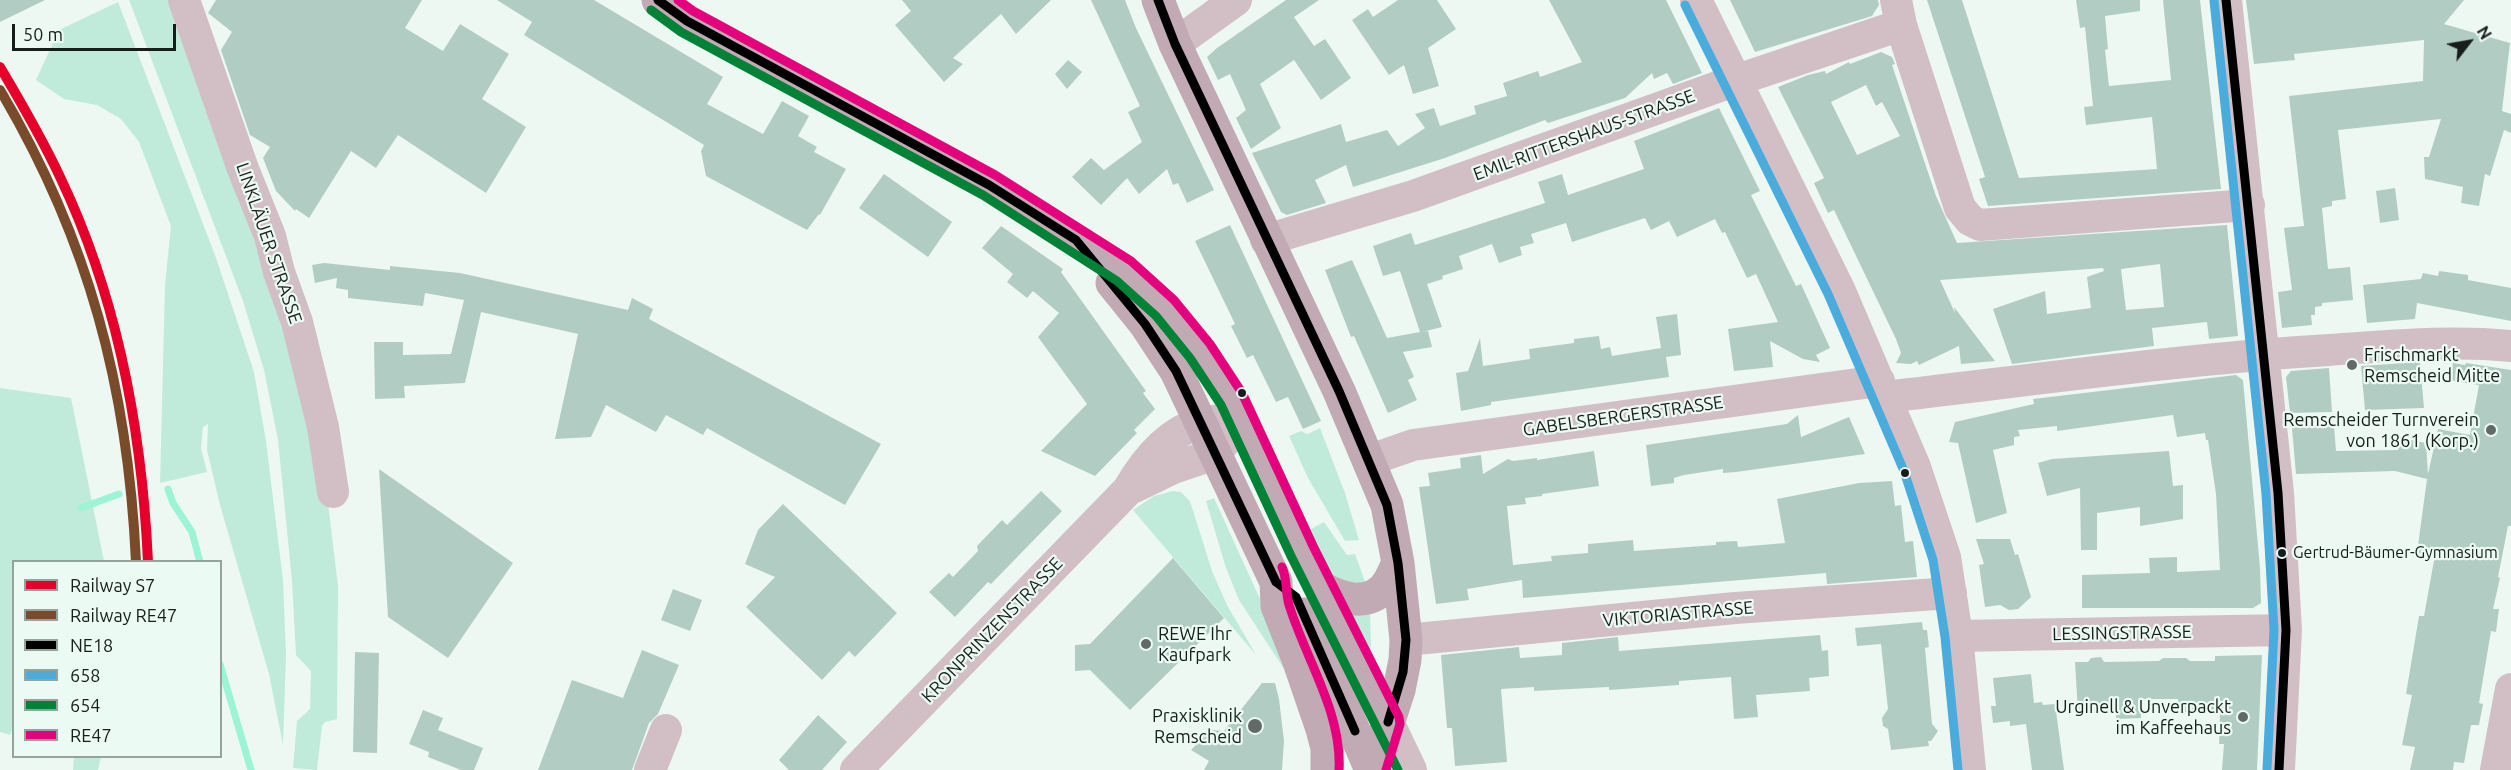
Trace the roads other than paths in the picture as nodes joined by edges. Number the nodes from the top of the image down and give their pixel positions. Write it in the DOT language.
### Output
graph roads {
  1 [pos="184,0"];
  2 [pos="658,0"];
  3 [pos="1158,0"];
  4 [pos="1236,0"];
  5 [pos="1696,0"];
  6 [pos="2226,0"];
  7 [pos="1898,13"];
  8 [pos="1175,44"];
  9 [pos="1734,81"];
  10 [pos="2249,205"];
  11 [pos="1076,240"];
  12 [pos="1266,240"];
  13 [pos="2511,346"];
  14 [pos="2263,354"];
  15 [pos="1882,389"];
  16 [pos="1242,420"];
  17 [pos="1200,422"];
  18 [pos="1215,454"];
  19 [pos="1370,460"];
  20 [pos="1128,490"];
  21 [pos="333,492"];
  22 [pos="1398,563"];
  23 [pos="1276,582"];
  24 [pos="1322,588"];
  25 [pos="1951,593"];
  26 [pos="2286,630"];
  27 [pos="1957,636"];
  28 [pos="1406,640"];
  29 [pos="2511,689"];
  30 [pos="1388,722"];
  31 [pos="666,730"];
  32 [pos="1355,731"];
  33 [pos="1328,768"];
  34 [pos="650,770"];
  35 [pos="856,770"];
  36 [pos="1372,770"];
  37 [pos="1410,770"];
  38 [pos="1970,770"];
  39 [pos="2279,770"];
  40 [pos="2496,770"];
  1 -- 21 [label="street, LINKLÄUER STRASSE"];
  2 -- 11 [label="main road"];
  3 -- 8 [label="main road"];
  4 -- 8 [label="street"];
  5 -- 9 [label="street"];
  6 -- 10 [label="street"];
  7 -- 9 [label="street, EMIL-RITTERSHAUS-STRASSE"];
  7 -- 10 [label="street"];
  8 -- 12 [label="main road"];
  9 -- 12 [label="street, EMIL-RITTERSHAUS-STRASSE"];
  9 -- 15 [label="street"];
  10 -- 14 [label="street"];
  11 -- 16 [label="main road"];
  11 -- 17 [label="main road"];
  12 -- 19 [label="main road"];
  13 -- 14 [label="street, GABELSBERGERSTRASSE"];
  14 -- 15 [label="street, GABELSBERGERSTRASSE"];
  14 -- 26 [label="street"];
  15 -- 19 [label="street, GABELSBERGERSTRASSE"];
  15 -- 25 [label="street"];
  16 -- 17 [label="street, KRONPRINZENSTRASSE"];
  16 -- 18 [label="street"];
  16 -- 24 [label="main road"];
  17 -- 18 [label="main road"];
  17 -- 20 [label="street, KRONPRINZENSTRASSE"];
  18 -- 20 [label="street, KRONPRINZENSTRASSE"];
  18 -- 23 [label="main road"];
  19 -- 22 [label="main road"];
  20 -- 35 [label="street, KRONPRINZENSTRASSE"];
  22 -- 24 [label="main road"];
  22 -- 28 [label="main road"];
  23 -- 32 [label="main road"];
  23 -- 33 [label="main road"];
  24 -- 30 [label="main road"];
  25 -- 27 [label="street"];
  25 -- 28 [label="street, VIKTORIASTRASSE"];
  26 -- 27 [label="street, LESSINGSTRASSE"];
  26 -- 39 [label="street"];
  27 -- 38 [label="street"];
  28 -- 30 [label="main road"];
  29 -- 40 [label="street"];
  30 -- 32 [label="main road"];
  30 -- 36 [label="main road"];
  30 -- 37 [label="street"];
  31 -- 34 [label="street"];
  32 -- 33 [label="main road"];
  32 -- 36 [label="main road"];
}
